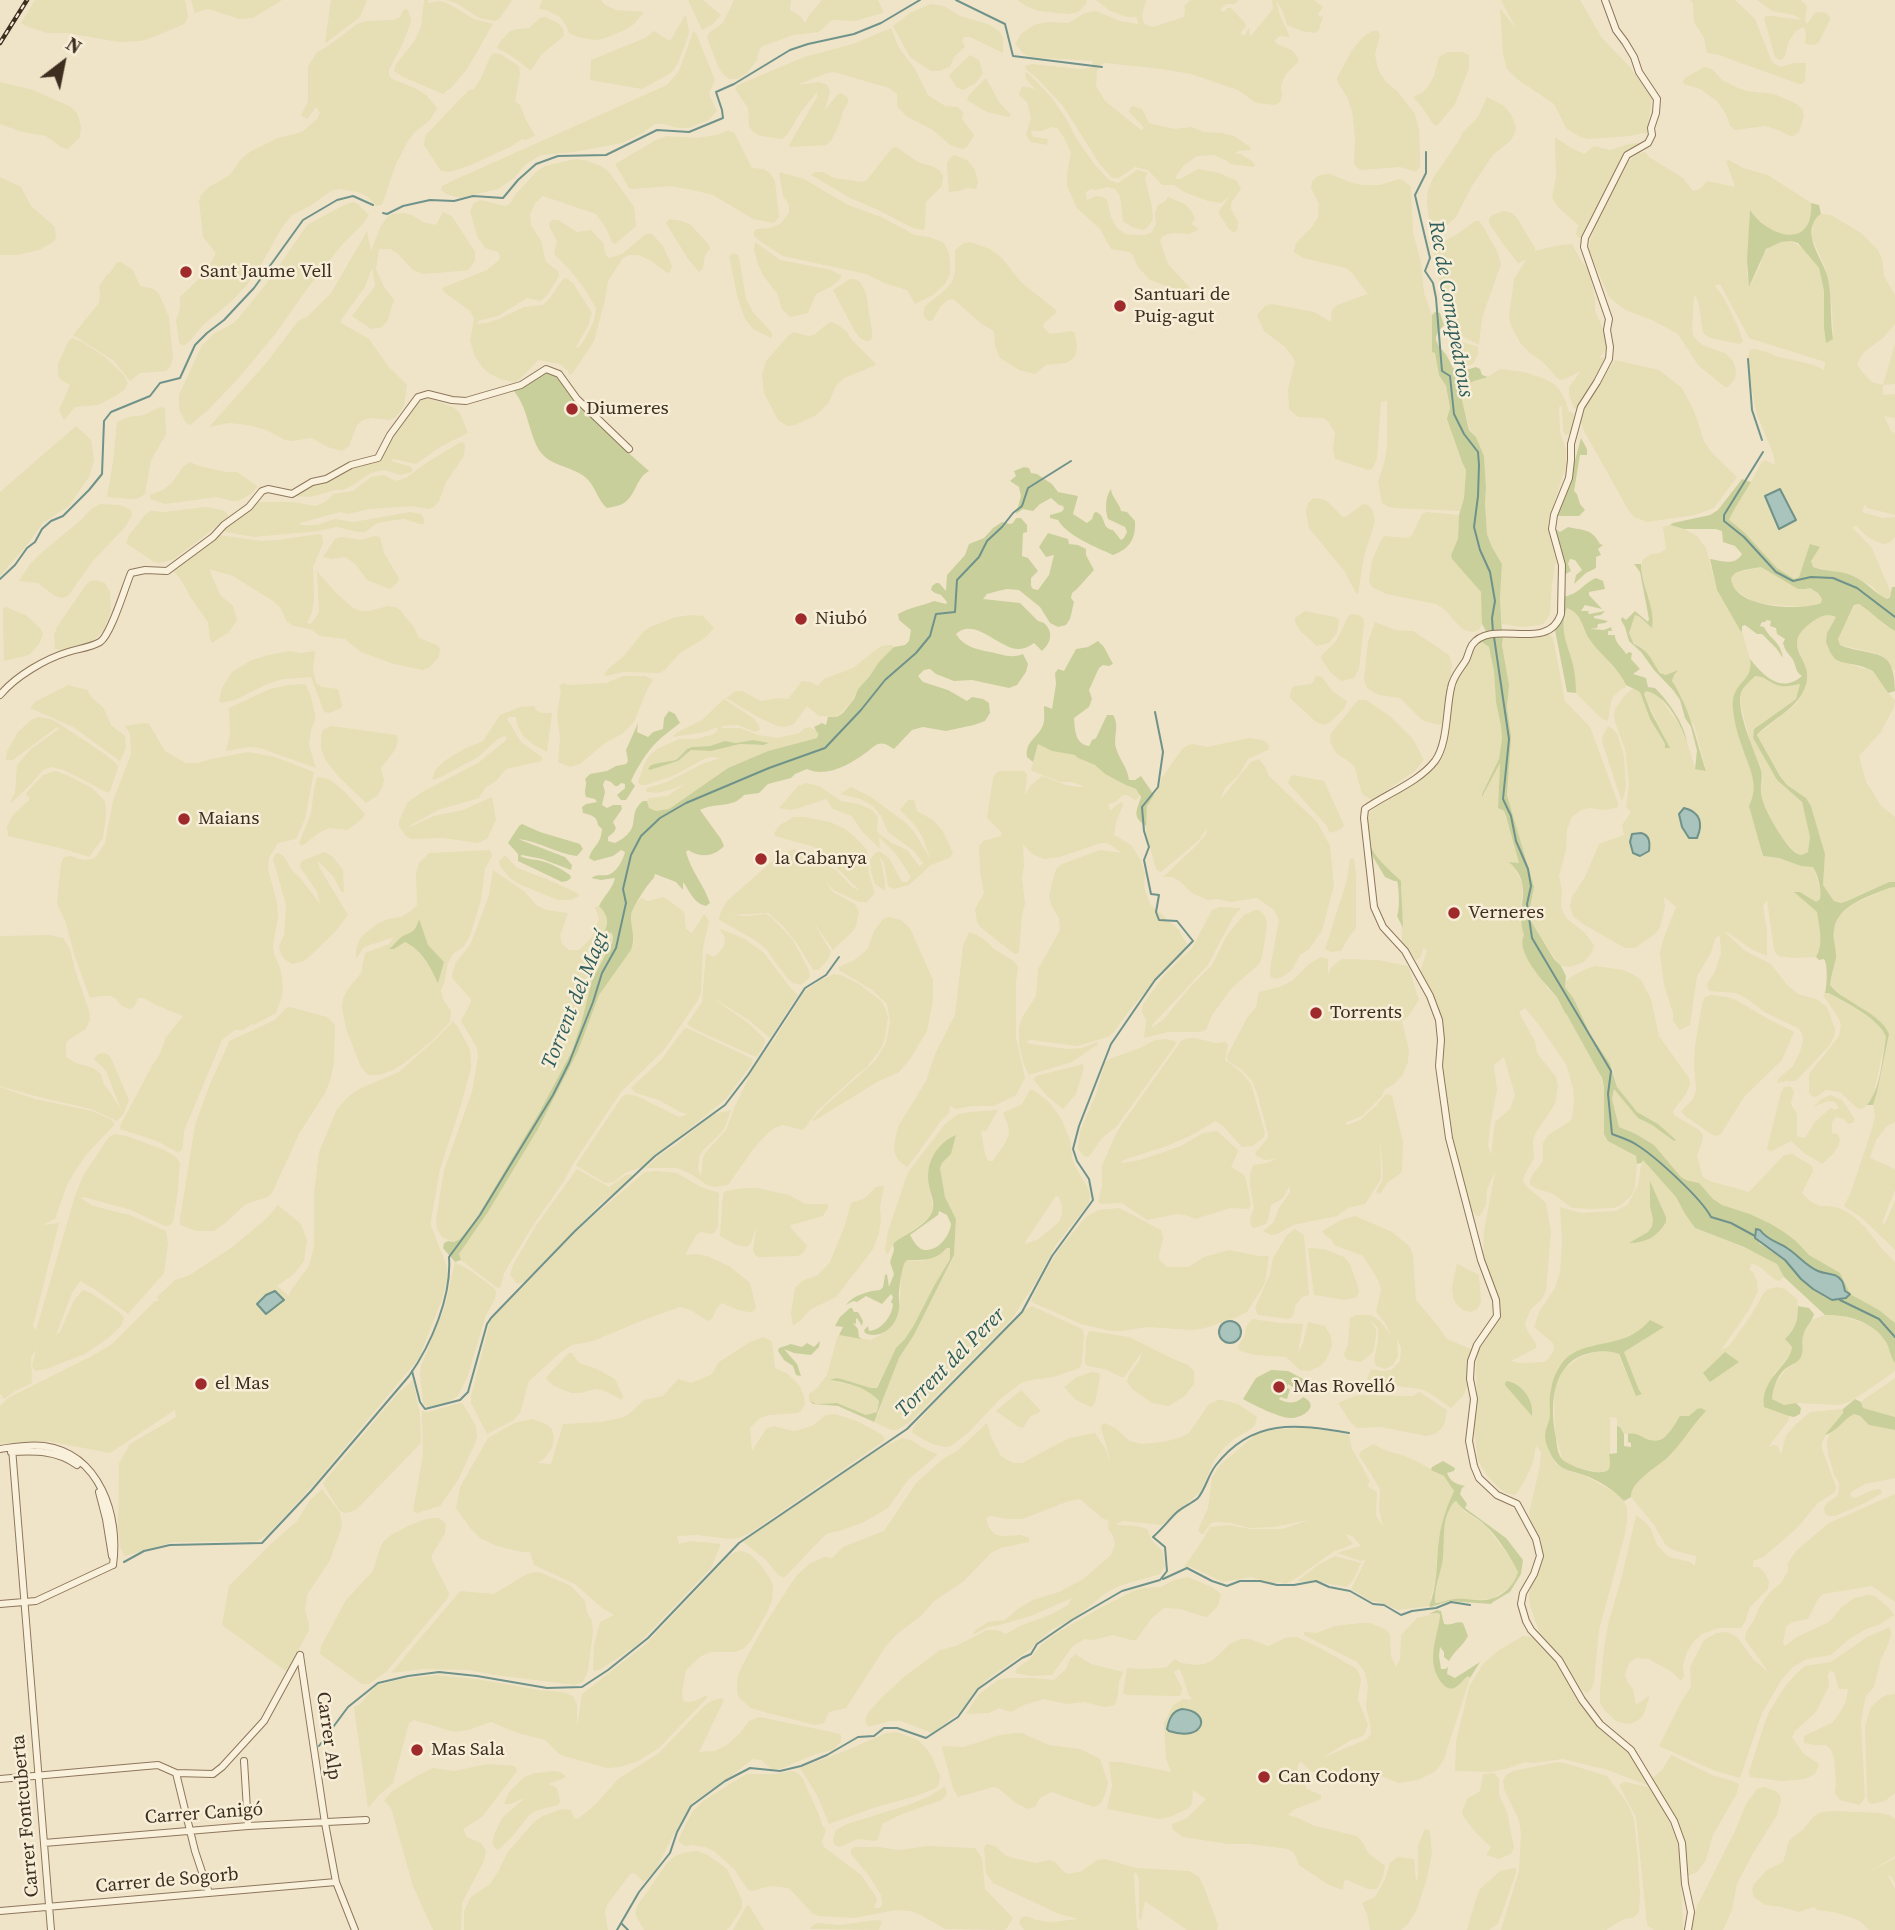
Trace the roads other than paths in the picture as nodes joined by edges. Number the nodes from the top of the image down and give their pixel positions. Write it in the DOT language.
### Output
graph roads {
  1 [pos="1605,0"];
  2 [pos="629,449"];
  3 [pos="0,695"];
  4 [pos="12,1450"];
  5 [pos="0,1451"];
  6 [pos="25,1602"];
  7 [pos="0,1604"];
  8 [pos="244,1761"];
  9 [pos="176,1773"];
  10 [pos="38,1776"];
  11 [pos="0,1779"];
  12 [pos="366,1820"];
  13 [pos="325,1823"];
  14 [pos="248,1826"];
  15 [pos="191,1831"];
  16 [pos="44,1843"];
  17 [pos="336,1882"];
  18 [pos="209,1893"];
  19 [pos="49,1907"];
  20 [pos="0,1911"];
  21 [pos="51,1930"];
  22 [pos="355,1930"];
  23 [pos="1688,1930"];
  1 -- 23 [label="street"];
  2 -- 3 [label="street"];
  4 -- 5 [label="street"];
  4 -- 6 [label="street, Carrer Fontcuberta"];
  4 -- 6 [label="street"];
  6 -- 7 [label="street"];
  6 -- 10 [label="street, Carrer Fontcuberta"];
  8 -- 14 [label="street"];
  9 -- 10 [label="street"];
  9 -- 13 [label="street, Carrer Alp"];
  9 -- 15 [label="street"];
  10 -- 11 [label="street"];
  10 -- 16 [label="street, Carrer Fontcuberta"];
  12 -- 13 [label="street, Carrer Canigó"];
  13 -- 14 [label="street, Carrer Canigó"];
  13 -- 17 [label="street, Carrer Alp"];
  14 -- 15 [label="street, Carrer Canigó"];
  15 -- 16 [label="street, Carrer Canigó"];
  15 -- 18 [label="street"];
  16 -- 19 [label="street, Carrer Fontcuberta"];
  17 -- 18 [label="street, Carrer de Sogorb"];
  17 -- 22 [label="street, Carrer Alp"];
  18 -- 19 [label="street, Carrer de Sogorb"];
  19 -- 20 [label="street, Carrer de Sogorb"];
  19 -- 21 [label="street, Carrer Fontcuberta"];
}
